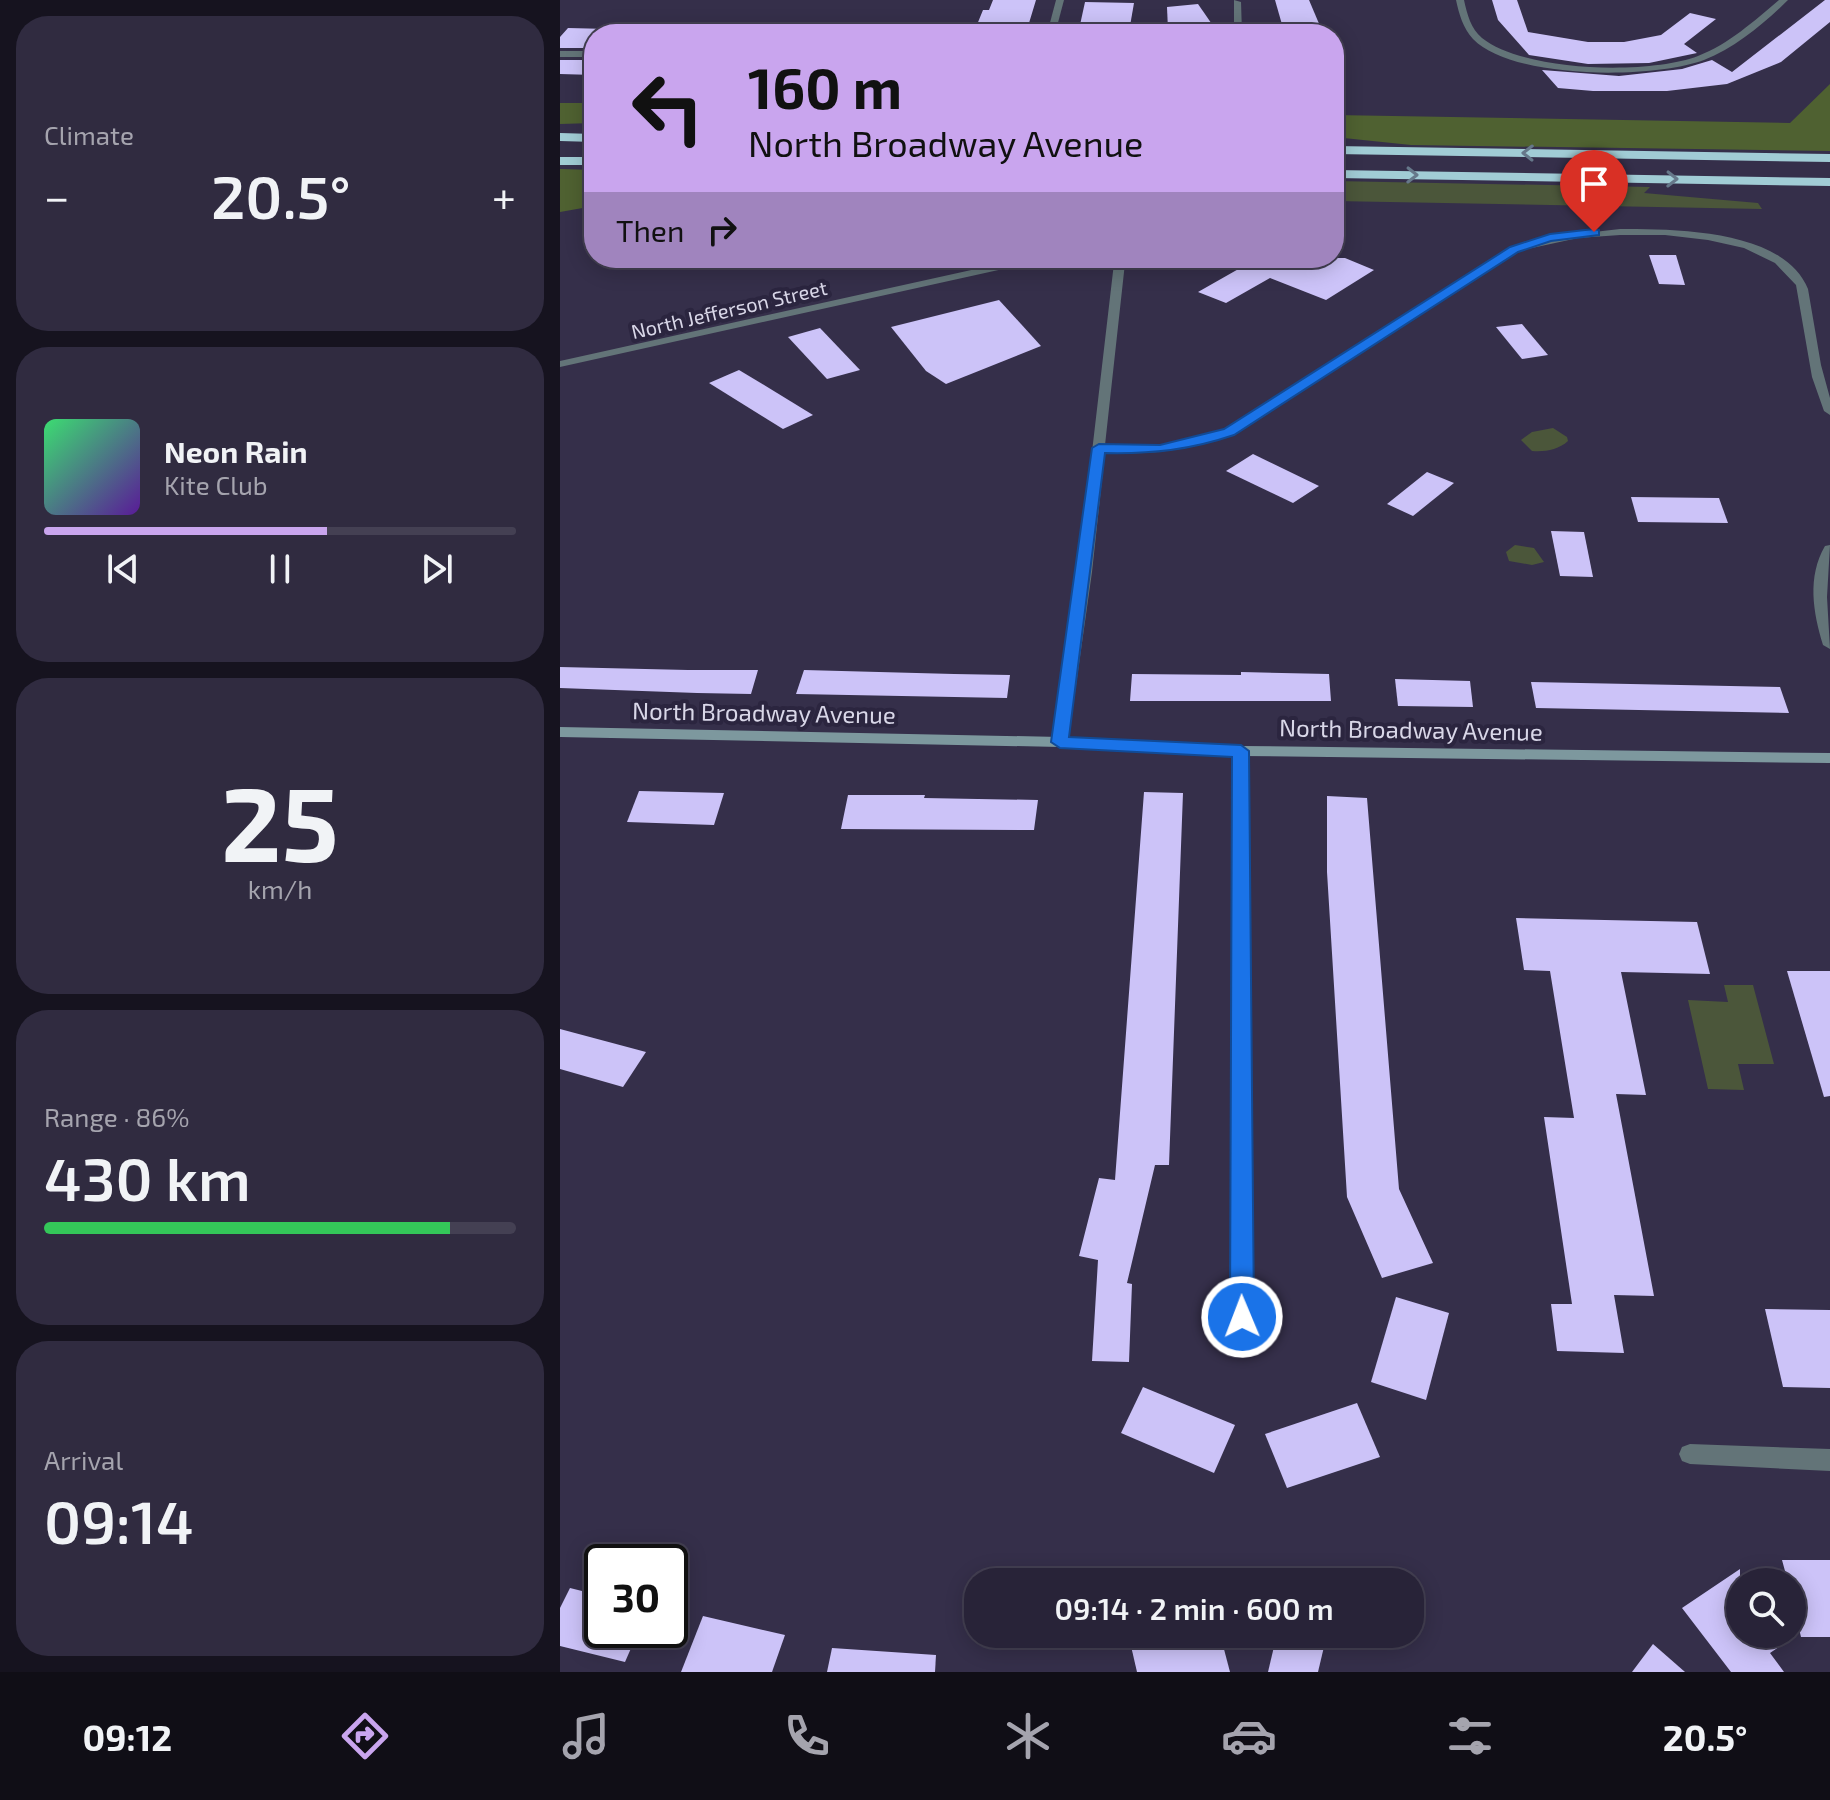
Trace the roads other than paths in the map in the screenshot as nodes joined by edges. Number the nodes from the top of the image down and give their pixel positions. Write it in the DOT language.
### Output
graph roads {
  1 [pos="1060,0"];
  2 [pos="1460,0"];
  3 [pos="1784,0"];
  4 [pos="1237,2"];
  5 [pos="1054,24"];
  6 [pos="1238,24"];
  7 [pos="560,54"];
  8 [pos="584,54"];
  9 [pos="560,137"];
  10 [pos="584,138"];
  11 [pos="1344,150"];
  12 [pos="1830,158"];
  13 [pos="560,161"];
  14 [pos="584,161"];
  15 [pos="1344,174"];
  16 [pos="1830,182"];
  17 [pos="1002,268"];
  18 [pos="1119,268"];
  19 [pos="560,364"];
  20 [pos="1830,411"];
  21 [pos="1099,448"];
  22 [pos="1830,549"];
  23 [pos="1830,645"];
  24 [pos="560,732"];
  25 [pos="1060,742"];
  26 [pos="1241,751"];
  27 [pos="1830,758"];
  28 [pos="1242,1317"];
  29 [pos="1690,1454"];
  30 [pos="1830,1460"];
  1 -- 5 [label="street"];
  2 -- 3 [label="street"];
  4 -- 6 [label="street"];
  7 -- 8 [label="street"];
  9 -- 10 [label="highway"];
  12 -- 11 [label="highway, one-way"];
  13 -- 14 [label="highway"];
  15 -- 16 [label="highway, one-way"];
  17 -- 19 [label="street, North Jefferson Street"];
  18 -- 21 [label="street"];
  20 -- 21 [label="street"];
  21 -- 25 [label="street"];
  22 -- 23 [label="street"];
  24 -- 25 [label="street, North Broadway Avenue"];
  25 -- 26 [label="street, North Broadway Avenue"];
  26 -- 27 [label="street, North Broadway Avenue"];
  26 -- 28 [label="street"];
  29 -- 30 [label="street"];
}
